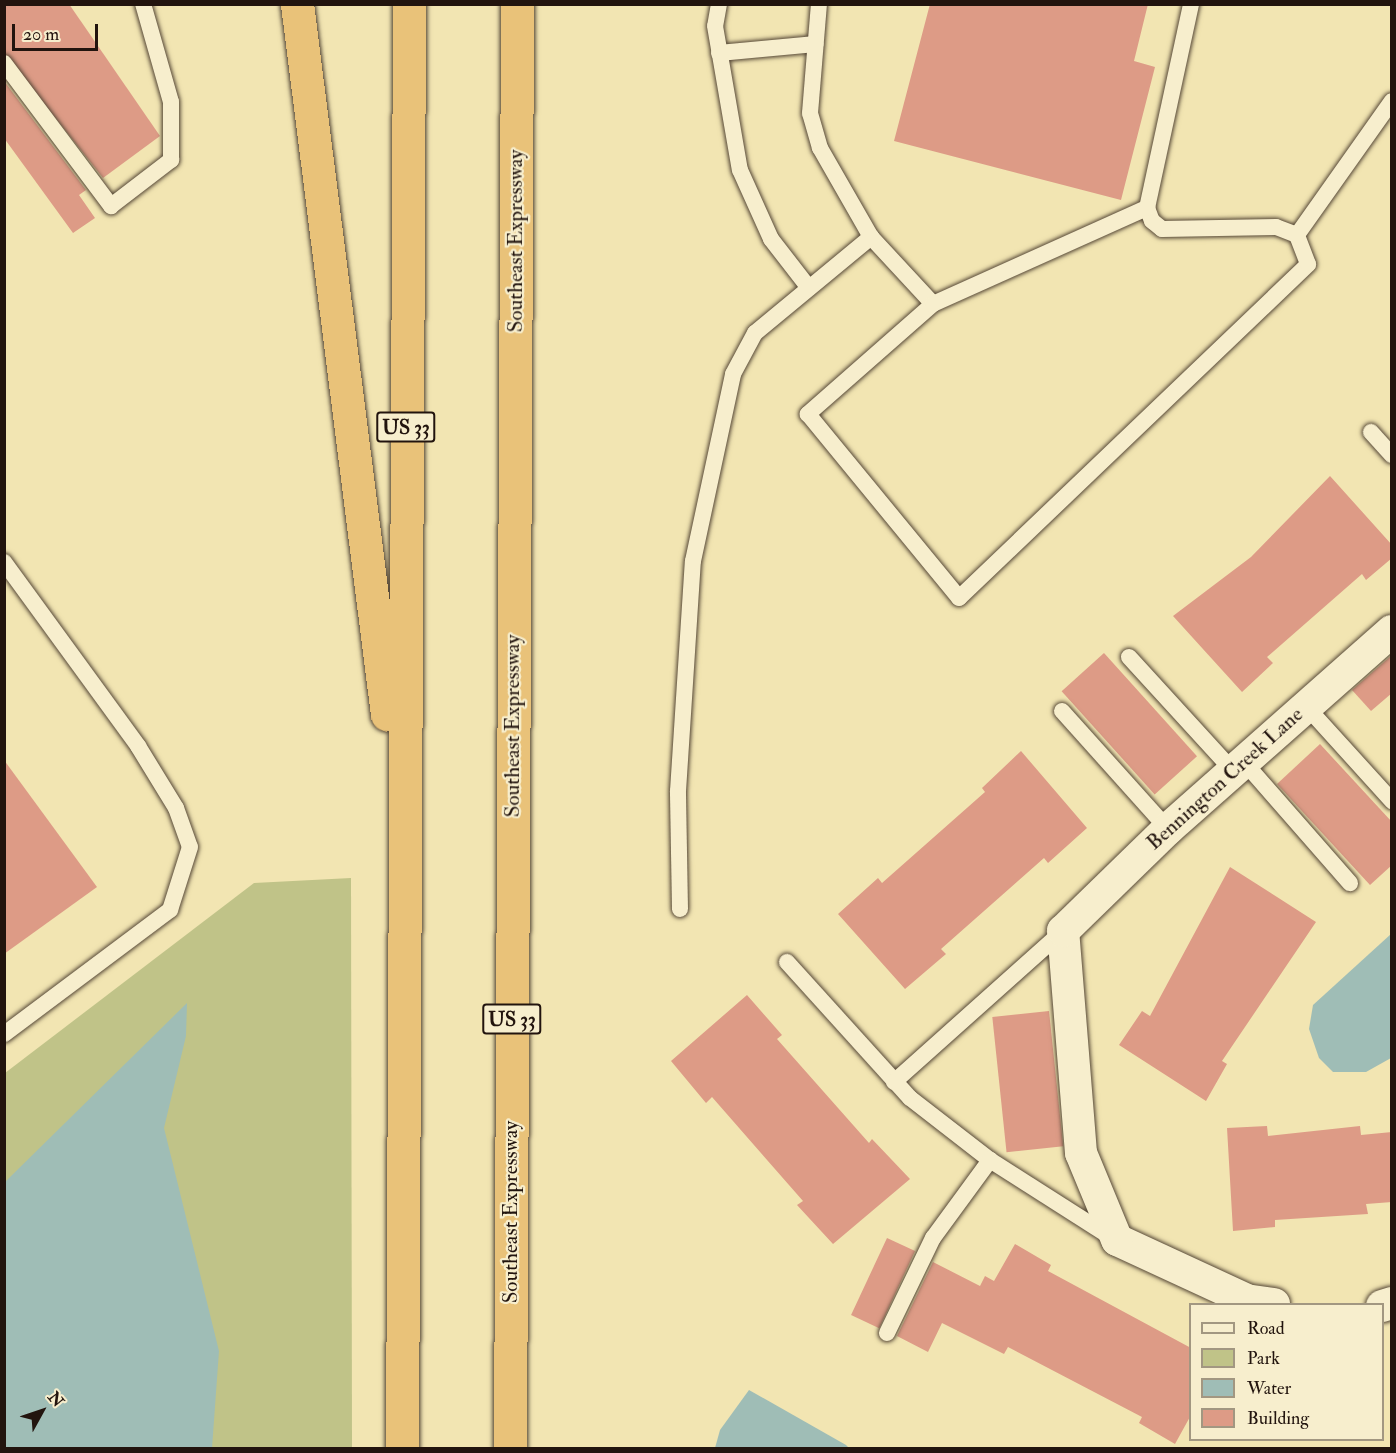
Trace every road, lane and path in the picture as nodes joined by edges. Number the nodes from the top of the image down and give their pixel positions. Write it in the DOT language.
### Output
graph roads {
  1 [pos="143,4"];
  2 [pos="297,4"];
  3 [pos="409,4"];
  4 [pos="719,4"];
  5 [pos="819,4"];
  6 [pos="1191,4"];
  7 [pos="518,9"];
  8 [pos="816,44"];
  9 [pos="719,53"];
  10 [pos="4,63"];
  11 [pos="1392,102"];
  12 [pos="1147,208"];
  13 [pos="1297,235"];
  14 [pos="871,237"];
  15 [pos="809,288"];
  16 [pos="933,303"];
  17 [pos="1371,432"];
  18 [pos="1392,455"];
  19 [pos="4,562"];
  20 [pos="1392,631"];
  21 [pos="1129,657"];
  22 [pos="1305,705"];
  23 [pos="1062,711"];
  24 [pos="1238,766"];
  25 [pos="1392,801"];
  26 [pos="1168,829"];
  27 [pos="403,849"];
  28 [pos="1350,884"];
  29 [pos="680,909"];
  30 [pos="1063,932"];
  31 [pos="787,962"];
  32 [pos="4,1034"];
  33 [pos="894,1082"];
  34 [pos="990,1161"];
  35 [pos="1117,1240"];
  36 [pos="1263,1303"];
  37 [pos="886,1333"];
  38 [pos="402,1449"];
  39 [pos="510,1449"];
  1 -- 10 [label="lane"];
  2 -- 27 [label="highway"];
  3 -- 27 [label="highway, US 33"];
  4 -- 9 [label="lane"];
  5 -- 8 [label="lane"];
  6 -- 12 [label="lane"];
  7 -- 39 [label="highway, Southeast Expressway / US 33"];
  8 -- 9 [label="lane"];
  8 -- 14 [label="lane"];
  9 -- 15 [label="lane"];
  11 -- 13 [label="lane"];
  12 -- 13 [label="lane"];
  12 -- 16 [label="lane"];
  13 -- 16 [label="lane"];
  14 -- 15 [label="lane"];
  14 -- 16 [label="lane"];
  15 -- 29 [label="lane"];
  17 -- 18 [label="lane"];
  19 -- 32 [label="lane"];
  20 -- 22 [label="street, Bennington Creek Lane"];
  21 -- 24 [label="lane"];
  22 -- 24 [label="street, Bennington Creek Lane"];
  22 -- 25 [label="lane"];
  23 -- 26 [label="lane"];
  24 -- 26 [label="street, Bennington Creek Lane"];
  24 -- 28 [label="lane"];
  26 -- 30 [label="street, Bennington Creek Lane"];
  27 -- 38 [label="highway, US 33"];
  30 -- 33 [label="lane, Bennington Creek Lane"];
  30 -- 35 [label="street"];
  31 -- 33 [label="lane"];
  33 -- 34 [label="lane"];
  34 -- 35 [label="lane"];
  34 -- 37 [label="lane"];
  35 -- 36 [label="street"];
}
